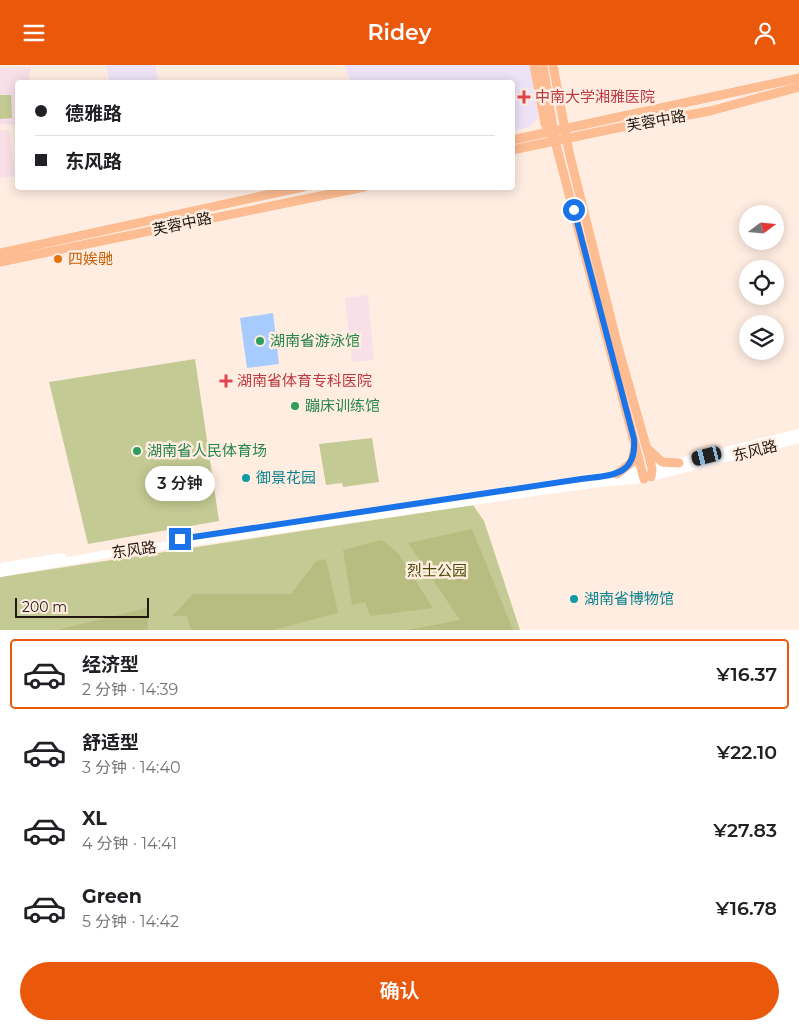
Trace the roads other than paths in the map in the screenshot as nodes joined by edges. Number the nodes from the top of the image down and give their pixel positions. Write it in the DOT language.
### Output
graph roads {
  1 [pos="534,65"];
  2 [pos="542,65"];
  3 [pos="553,65"];
  4 [pos="799,78"];
  5 [pos="798,87"];
  6 [pos="552,131"];
  7 [pos="565,134"];
  8 [pos="515,139"];
  9 [pos="556,141"];
  10 [pos="515,149"];
  11 [pos="291,190"];
  12 [pos="349,190"];
  13 [pos="170,210"];
  14 [pos="181,212"];
  15 [pos="0,253"];
  16 [pos="0,261"];
  17 [pos="799,433"];
  18 [pos="634,439"];
  19 [pos="799,439"];
  20 [pos="646,447"];
  21 [pos="679,463"];
  22 [pos="617,474"];
  23 [pos="647,474"];
  24 [pos="0,567"];
  25 [pos="0,573"];
  1 -- 6 [label="main road"];
  2 -- 6 [label="main road"];
  3 -- 7 [label="main road"];
  4 -- 7 [label="main road, 芙蓉中路"];
  5 -- 7 [label="main road, 芙蓉中路"];
  6 -- 7 [label="main road, 芙蓉中路"];
  6 -- 8 [label="main road, 芙蓉中路"];
  6 -- 9 [label="main road"];
  7 -- 9 [label="main road, 芙蓉中路"];
  7 -- 20 [label="main road"];
  9 -- 10 [label="main road, 芙蓉中路"];
  9 -- 18 [label="main road"];
  11 -- 14 [label="main road, 芙蓉中路"];
  12 -- 16 [label="main road, 芙蓉中路"];
  13 -- 14 [label="main road"];
  14 -- 15 [label="main road, 芙蓉中路"];
  17 -- 21 [label="main road, 东风路"];
  18 -- 22 [label="main road"];
  18 -- 23 [label="main road"];
  19 -- 23 [label="main road, 东风路"];
  20 -- 21 [label="main road"];
  20 -- 23 [label="main road"];
  21 -- 23 [label="main road, 东风路"];
  22 -- 23 [label="main road, 东风路"];
  22 -- 24 [label="main road, 东风路"];
  23 -- 25 [label="main road, 东风路"];
}
